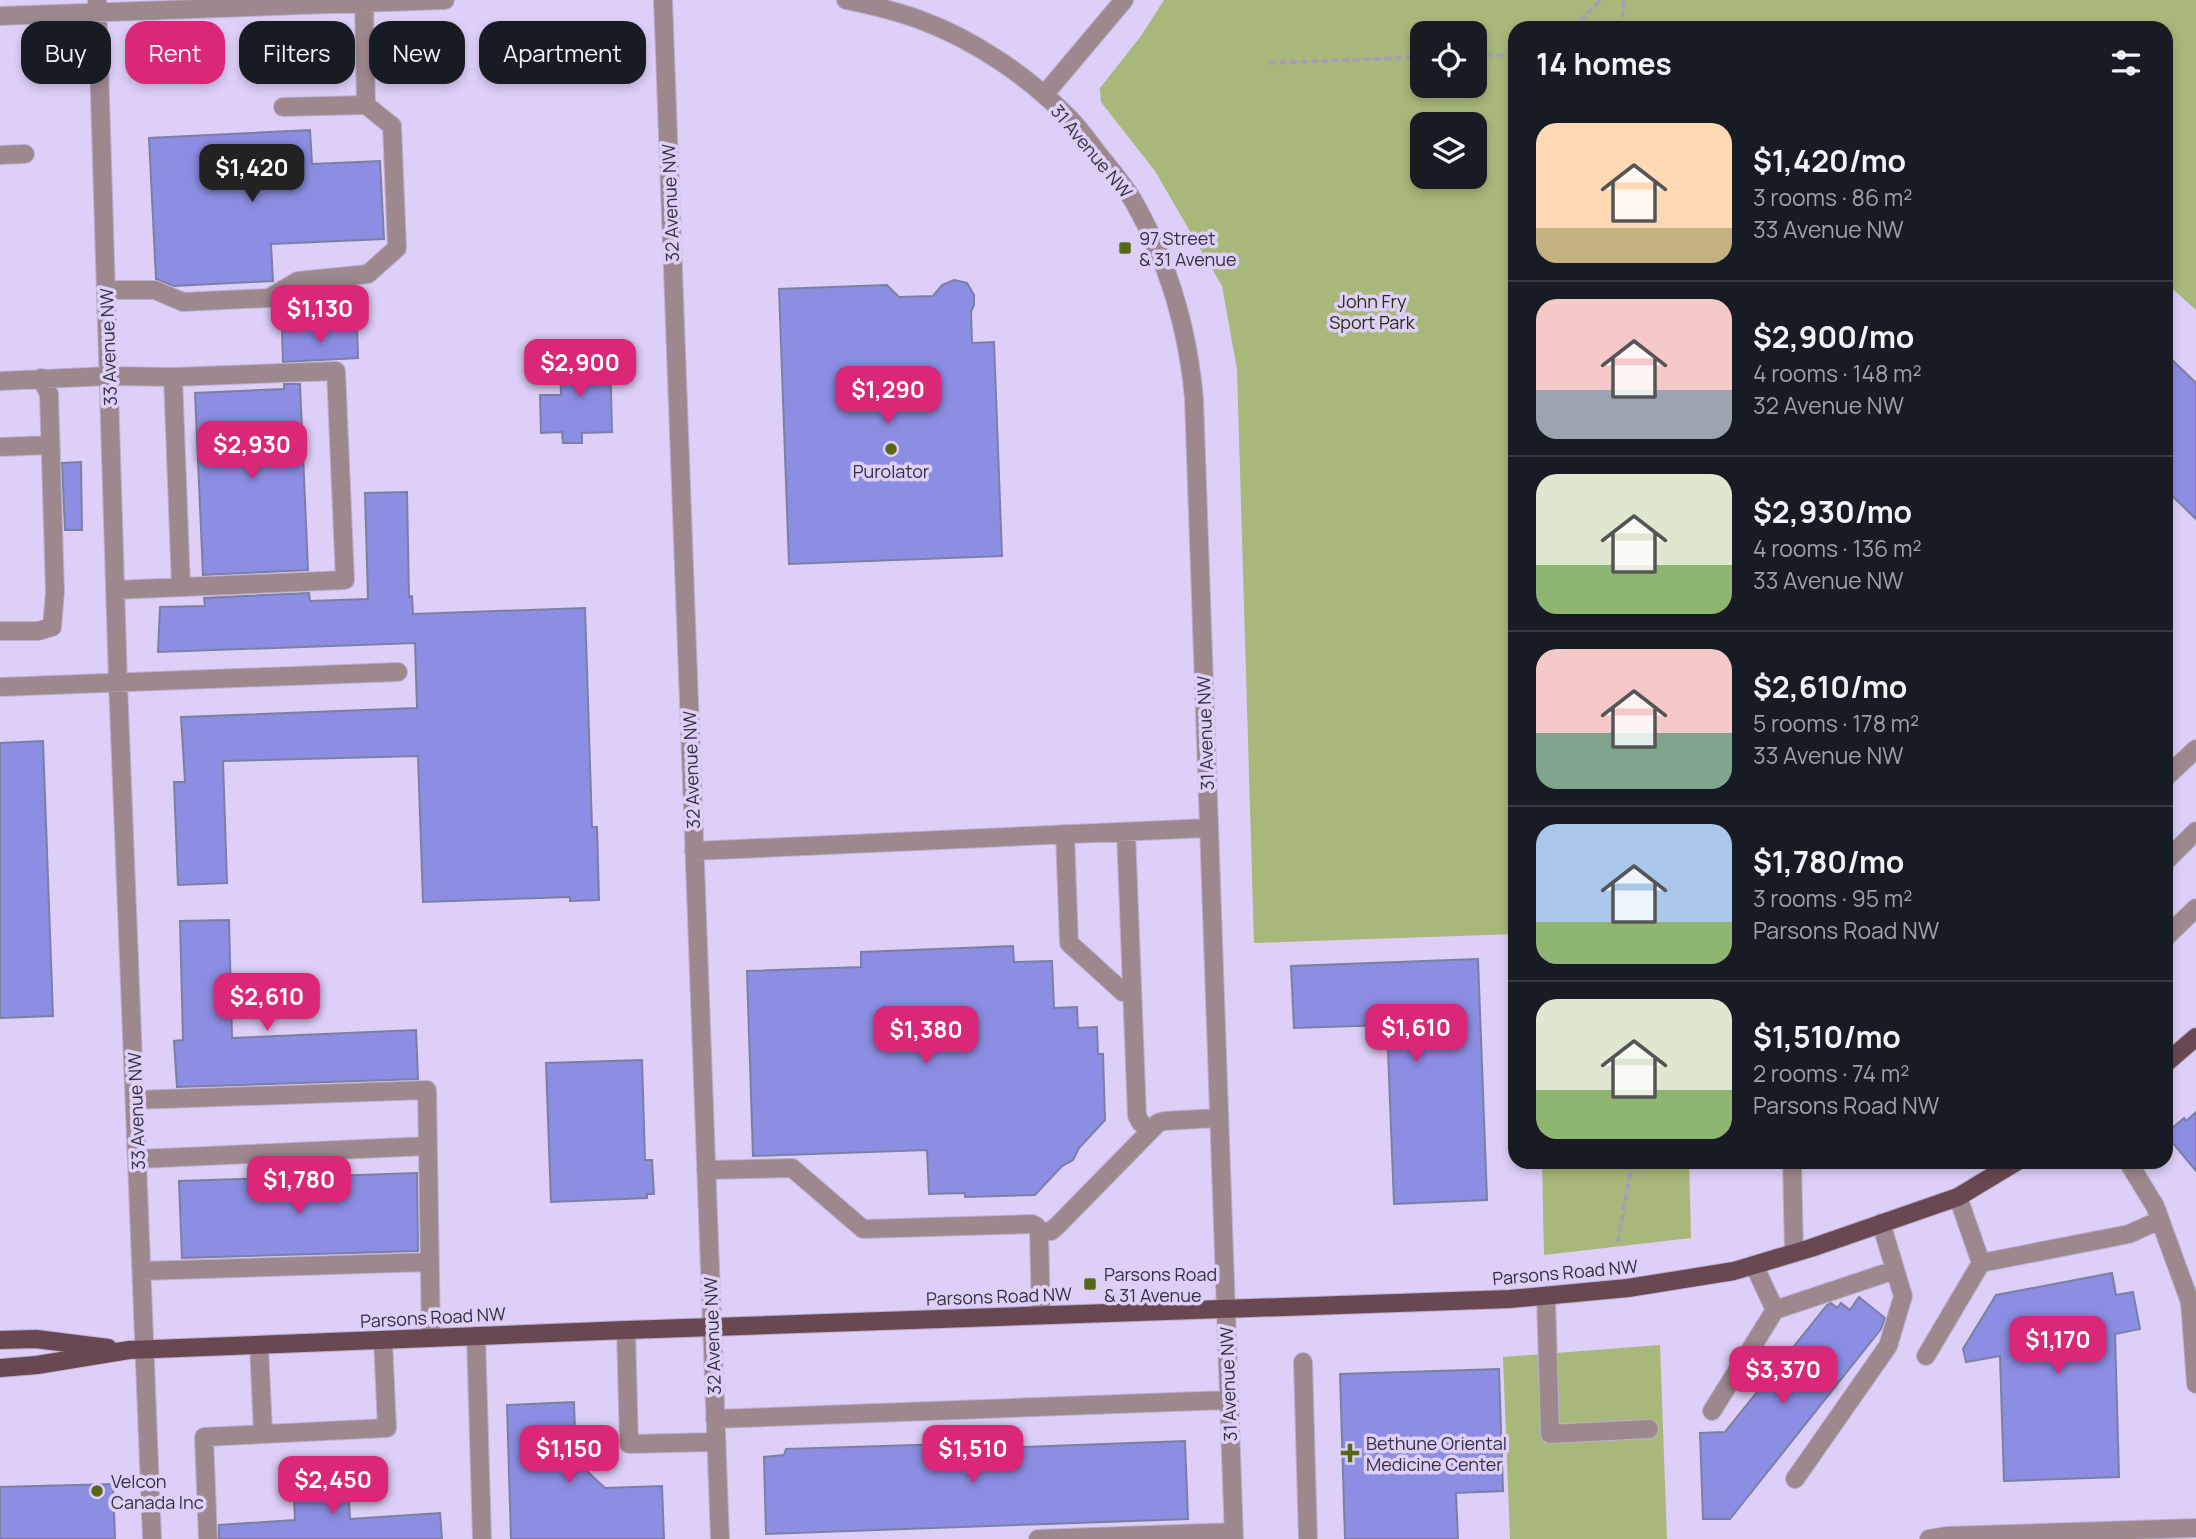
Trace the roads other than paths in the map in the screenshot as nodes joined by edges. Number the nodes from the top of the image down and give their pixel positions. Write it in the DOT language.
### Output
graph roads {
  1 [pos="445,0"];
  2 [pos="663,0"];
  3 [pos="846,0"];
  4 [pos="1124,0"];
  5 [pos="324,2"];
  6 [pos="364,2"];
  7 [pos="149,5"];
  8 [pos="98,6"];
  9 [pos="0,16"];
  10 [pos="1044,95"];
  11 [pos="366,105"];
  12 [pos="283,107"];
  13 [pos="25,153"];
  14 [pos="0,155"];
  15 [pos="106,290"];
  16 [pos="109,376"];
  17 [pos="173,377"];
  18 [pos="41,378"];
  19 [pos="0,381"];
  20 [pos="50,445"];
  21 [pos="0,447"];
  22 [pos="181,587"];
  23 [pos="115,590"];
  24 [pos="0,631"];
  25 [pos="398,672"];
  26 [pos="118,683"];
  27 [pos="0,687"];
  28 [pos="2196,749"];
  29 [pos="2173,770"];
  30 [pos="1208,828"];
  31 [pos="2196,831"];
  32 [pos="1126,832"];
  33 [pos="1065,834"];
  34 [pos="694,850"];
  35 [pos="2173,854"];
  36 [pos="2196,908"];
  37 [pos="2173,930"];
  38 [pos="1132,993"];
  39 [pos="2196,1038"];
  40 [pos="2173,1057"];
  41 [pos="135,1100"];
  42 [pos="1218,1118"];
  43 [pos="1150,1130"];
  44 [pos="428,1146"];
  45 [pos="138,1159"];
  46 [pos="1792,1169"];
  47 [pos="2004,1169"];
  48 [pos="2133,1169"];
  49 [pos="706,1170"];
  50 [pos="1958,1196"];
  51 [pos="2160,1220"];
  52 [pos="1881,1223"];
  53 [pos="1039,1232"];
  54 [pos="1794,1253"];
  55 [pos="430,1262"];
  56 [pos="1981,1263"];
  57 [pos="1754,1265"];
  58 [pos="1895,1270"];
  59 [pos="142,1271"];
  60 [pos="1546,1297"];
  61 [pos="2193,1301"];
  62 [pos="1225,1308"];
  63 [pos="1775,1310"];
  64 [pos="1041,1315"];
  65 [pos="712,1327"];
  66 [pos="626,1330"];
  67 [pos="475,1336"];
  68 [pos="430,1338"];
  69 [pos="0,1340"];
  70 [pos="383,1340"];
  71 [pos="259,1346"];
  72 [pos="137,1350"];
  73 [pos="1926,1356"];
  74 [pos="1304,1362"];
  75 [pos="0,1368"];
  76 [pos="2196,1384"];
  77 [pos="1228,1400"];
  78 [pos="1712,1411"];
  79 [pos="715,1419"];
  80 [pos="1648,1429"];
  81 [pos="262,1433"];
  82 [pos="716,1442"];
  83 [pos="1795,1479"];
  84 [pos="2196,1528"];
  85 [pos="1234,1536"];
  86 [pos="152,1539"];
  87 [pos="208,1539"];
  88 [pos="482,1539"];
  89 [pos="720,1539"];
  90 [pos="1038,1539"];
  91 [pos="1308,1539"];
  92 [pos="1929,1539"];
  1 -- 6 [label="street"];
  2 -- 34 [label="street, 32 Avenue NW"];
  3 -- 10 [label="street"];
  4 -- 10 [label="street, 31 Avenue NW"];
  5 -- 6 [label="street"];
  5 -- 7 [label="street"];
  6 -- 11 [label="street"];
  7 -- 8 [label="street"];
  8 -- 9 [label="street"];
  8 -- 15 [label="street, 33 Avenue NW"];
  10 -- 30 [label="street, 31 Avenue NW"];
  11 -- 12 [label="street"];
  11 -- 15 [label="street"];
  13 -- 14 [label="street"];
  15 -- 16 [label="street, 33 Avenue NW"];
  16 -- 17 [label="street"];
  16 -- 18 [label="street"];
  16 -- 23 [label="street, 33 Avenue NW"];
  17 -- 22 [label="street"];
  17 -- 22 [label="street"];
  18 -- 19 [label="street"];
  18 -- 20 [label="street"];
  20 -- 21 [label="street"];
  20 -- 24 [label="street"];
  22 -- 23 [label="street"];
  23 -- 26 [label="street, 33 Avenue NW"];
  25 -- 26 [label="street"];
  26 -- 27 [label="street"];
  26 -- 41 [label="street, 33 Avenue NW"];
  28 -- 29 [label="street"];
  30 -- 32 [label="street"];
  30 -- 42 [label="street, 31 Avenue NW"];
  31 -- 35 [label="street"];
  32 -- 33 [label="street"];
  32 -- 38 [label="street"];
  33 -- 34 [label="street"];
  33 -- 38 [label="street"];
  34 -- 49 [label="street, 32 Avenue NW"];
  36 -- 37 [label="street"];
  38 -- 43 [label="street"];
  39 -- 40 [label="main road"];
  41 -- 44 [label="street"];
  41 -- 45 [label="street, 33 Avenue NW"];
  42 -- 43 [label="street"];
  42 -- 62 [label="street, 31 Avenue NW"];
  43 -- 53 [label="street"];
  44 -- 45 [label="street"];
  44 -- 55 [label="street"];
  45 -- 59 [label="street, 33 Avenue NW"];
  46 -- 54 [label="street"];
  47 -- 50 [label="main road, Parsons Road NW"];
  48 -- 51 [label="street"];
  49 -- 53 [label="street"];
  49 -- 65 [label="street, 32 Avenue NW"];
  50 -- 52 [label="main road, Parsons Road NW"];
  50 -- 56 [label="street"];
  51 -- 56 [label="street"];
  51 -- 61 [label="street"];
  52 -- 54 [label="main road, Parsons Road NW"];
  52 -- 58 [label="street"];
  53 -- 64 [label="street"];
  54 -- 57 [label="main road, Parsons Road NW"];
  55 -- 59 [label="street"];
  55 -- 68 [label="street"];
  56 -- 73 [label="street"];
  57 -- 60 [label="main road, Parsons Road NW"];
  57 -- 63 [label="street"];
  58 -- 63 [label="street"];
  58 -- 83 [label="street"];
  59 -- 72 [label="street, 33 Avenue NW"];
  60 -- 62 [label="main road, Parsons Road NW"];
  60 -- 80 [label="street"];
  61 -- 76 [label="street"];
  62 -- 64 [label="main road, Parsons Road NW"];
  62 -- 77 [label="street, 31 Avenue NW"];
  63 -- 78 [label="street"];
  64 -- 65 [label="main road, Parsons Road NW"];
  65 -- 66 [label="main road, Parsons Road NW"];
  65 -- 79 [label="street, 32 Avenue NW"];
  66 -- 67 [label="main road, Parsons Road NW"];
  66 -- 82 [label="street"];
  67 -- 68 [label="main road, Parsons Road NW"];
  67 -- 88 [label="street"];
  68 -- 70 [label="main road, Parsons Road NW"];
  69 -- 72 [label="main road, Parsons Road NW"];
  70 -- 71 [label="main road, Parsons Road NW"];
  70 -- 81 [label="street"];
  71 -- 72 [label="main road, Parsons Road NW"];
  71 -- 81 [label="street"];
  72 -- 75 [label="main road, Parsons Road NW"];
  72 -- 86 [label="street, 33 Avenue NW"];
  74 -- 91 [label="street"];
  77 -- 79 [label="street"];
  77 -- 85 [label="street, 31 Avenue NW"];
  79 -- 82 [label="street, 32 Avenue NW"];
  81 -- 87 [label="street"];
  82 -- 89 [label="street, 32 Avenue NW"];
  84 -- 92 [label="street"];
  85 -- 90 [label="street"];
}
